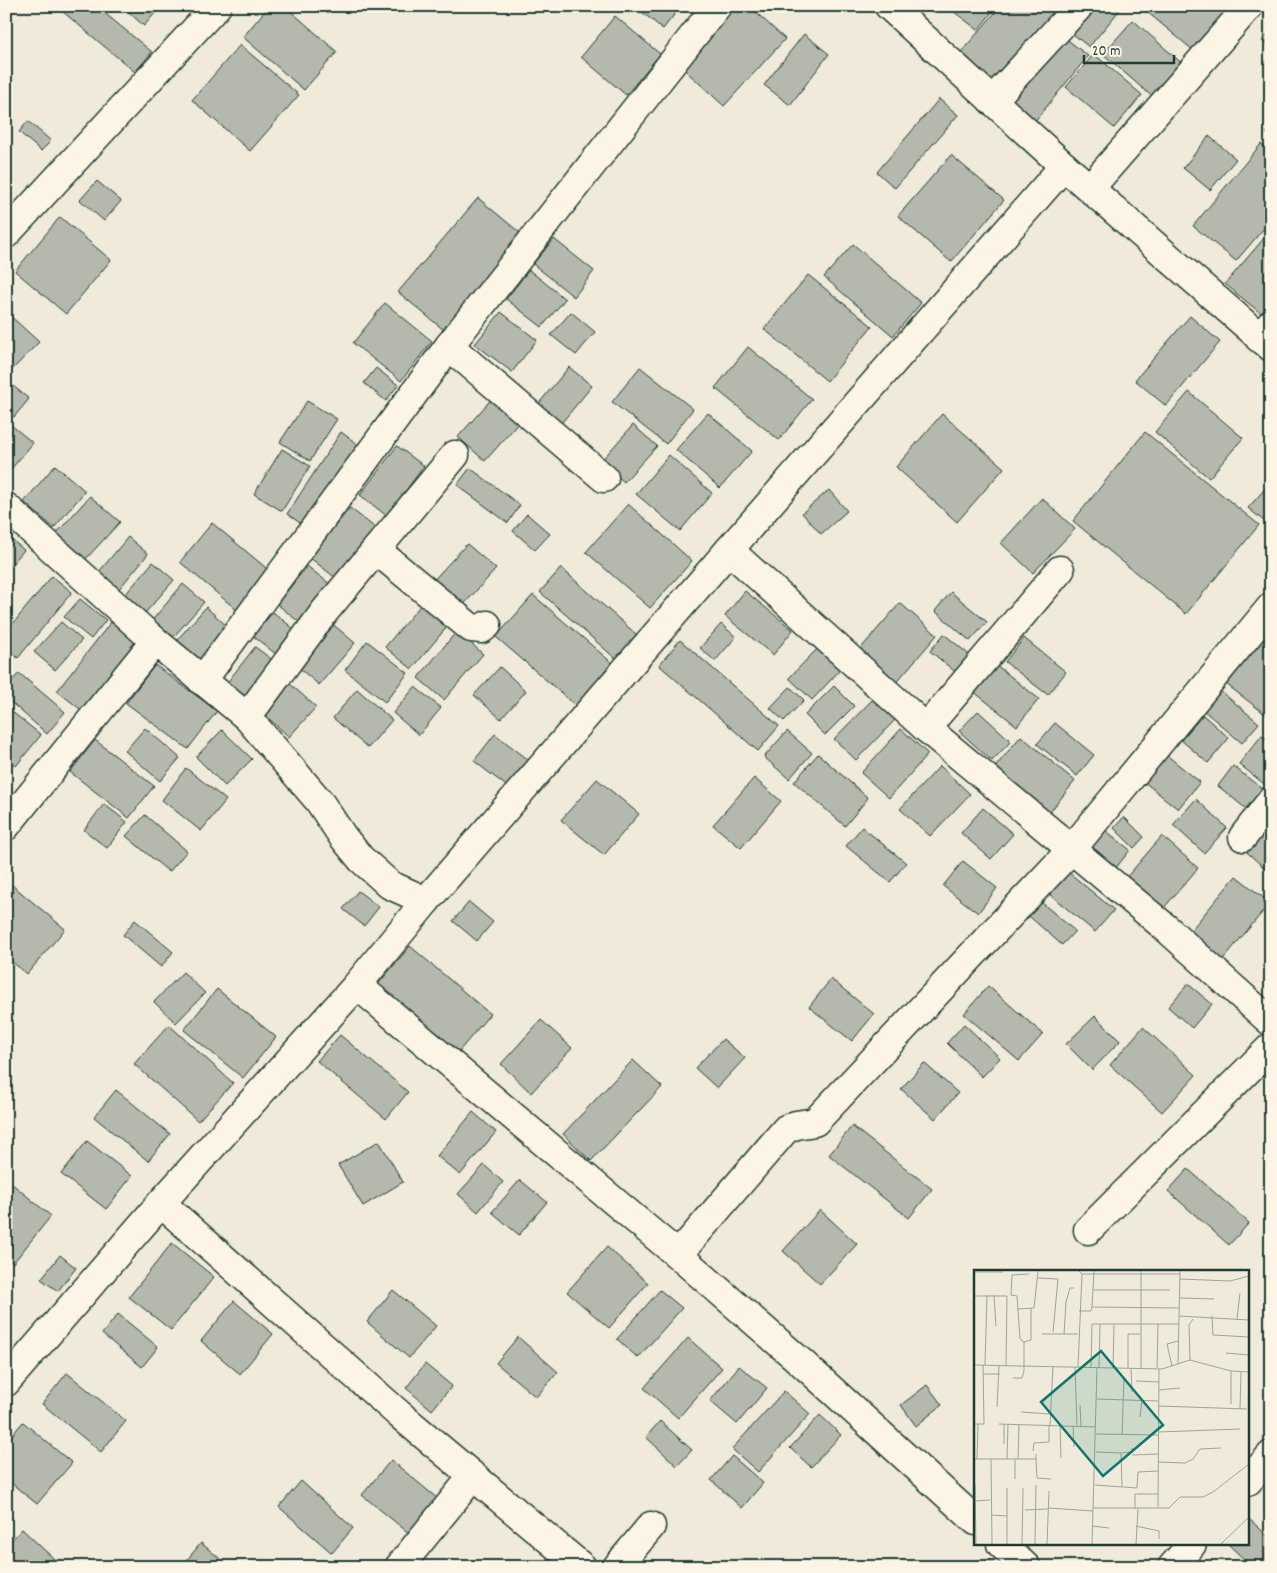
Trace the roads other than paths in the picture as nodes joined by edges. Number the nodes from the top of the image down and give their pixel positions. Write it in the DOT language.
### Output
graph roads {
  1 [pos="217,6"];
  2 [pos="718,6"];
  3 [pos="889,6"];
  4 [pos="1079,6"];
  5 [pos="1249,6"];
  6 [pos="992,101"];
  7 [pos="1064,166"];
  8 [pos="1090,188"];
  9 [pos="6,234"];
  10 [pos="1267,336"];
  11 [pos="449,346"];
  12 [pos="455,455"];
  13 [pos="604,478"];
  14 [pos="6,506"];
  15 [pos="376,550"];
  16 [pos="728,550"];
  17 [pos="1060,570"];
  18 [pos="1271,607"];
  19 [pos="487,625"];
  20 [pos="155,641"];
  21 [pos="202,681"];
  22 [pos="247,717"];
  23 [pos="926,728"];
  24 [pos="1271,801"];
  25 [pos="6,826"];
  26 [pos="1243,837"];
  27 [pos="1071,850"];
  28 [pos="426,901"];
  29 [pos="357,985"];
  30 [pos="1271,1022"];
  31 [pos="1271,1047"];
  32 [pos="161,1203"];
  33 [pos="1088,1230"];
  34 [pos="678,1255"];
  35 [pos="6,1382"];
  36 [pos="1271,1455"];
  37 [pos="473,1476"];
  38 [pos="1250,1479"];
  39 [pos="974,1519"];
  40 [pos="651,1526"];
  41 [pos="1003,1546"];
  42 [pos="1190,1546"];
  43 [pos="399,1567"];
  44 [pos="582,1567"];
  45 [pos="617,1567"];
  46 [pos="1026,1567"];
  47 [pos="1172,1567"];
  1 -- 9 [label="street"];
  2 -- 11 [label="street"];
  3 -- 6 [label="street"];
  4 -- 6 [label="street"];
  5 -- 8 [label="street"];
  6 -- 7 [label="street"];
  7 -- 8 [label="street"];
  7 -- 16 [label="street"];
  8 -- 10 [label="street"];
  11 -- 13 [label="street"];
  11 -- 21 [label="street"];
  12 -- 15 [label="street"];
  14 -- 20 [label="street"];
  15 -- 19 [label="street"];
  15 -- 22 [label="street"];
  16 -- 23 [label="street"];
  16 -- 28 [label="street"];
  17 -- 23 [label="street"];
  18 -- 27 [label="street"];
  20 -- 21 [label="street"];
  20 -- 25 [label="street"];
  21 -- 22 [label="street"];
  22 -- 28 [label="street"];
  23 -- 27 [label="street"];
  24 -- 26 [label="street"];
  27 -- 30 [label="street"];
  27 -- 34 [label="street"];
  28 -- 29 [label="street"];
  29 -- 32 [label="street"];
  29 -- 34 [label="street"];
  31 -- 33 [label="street"];
  32 -- 35 [label="street"];
  32 -- 37 [label="street"];
  34 -- 39 [label="street"];
  36 -- 38 [label="street"];
  37 -- 43 [label="street"];
  37 -- 44 [label="street"];
  40 -- 45 [label="street"];
  41 -- 46 [label="street"];
  42 -- 47 [label="street"];
}
